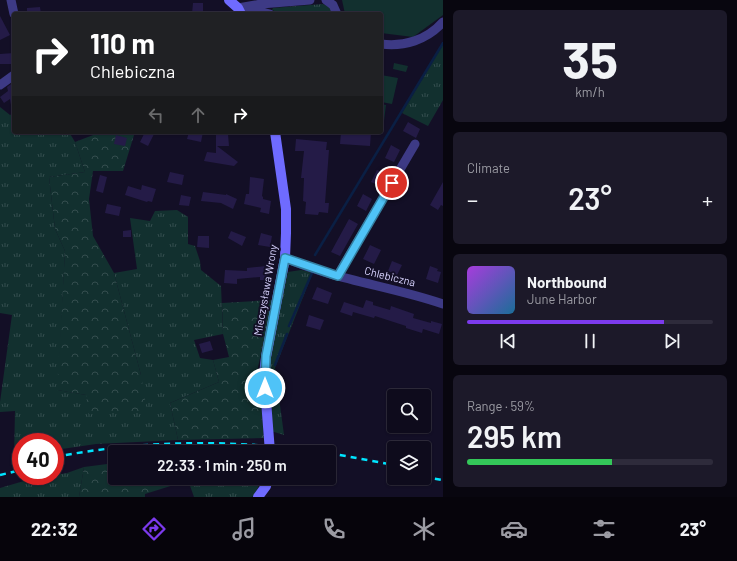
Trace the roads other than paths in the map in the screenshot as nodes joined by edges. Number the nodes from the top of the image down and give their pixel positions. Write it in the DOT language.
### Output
graph roads {
  1 [pos="11,0"];
  2 [pos="229,0"];
  3 [pos="310,0"];
  4 [pos="326,0"];
  5 [pos="251,8"];
  6 [pos="240,11"];
  7 [pos="14,12"];
  8 [pos="262,12"];
  9 [pos="336,12"];
  10 [pos="443,22"];
  11 [pos="383,44"];
  12 [pos="12,76"];
  13 [pos="0,85"];
  14 [pos="275,134"];
  15 [pos="415,144"];
  16 [pos="285,258"];
  17 [pos="338,276"];
  18 [pos="443,304"];
  19 [pos="269,445"];
  20 [pos="266,485"];
  21 [pos="261,496"];
  1 -- 7 [label="street"];
  2 -- 6 [label="street"];
  3 -- 5 [label="street"];
  4 -- 9 [label="street"];
  5 -- 6 [label="street"];
  5 -- 8 [label="street"];
  10 -- 11 [label="street"];
  12 -- 13 [label="street"];
  14 -- 16 [label="street, Mieczysława Wrony"];
  15 -- 17 [label="street"];
  16 -- 17 [label="street, Chlebiczna"];
  16 -- 19 [label="street, Mieczysława Wrony"];
  17 -- 18 [label="street, Chlebiczna"];
  20 -- 21 [label="street"];
}
